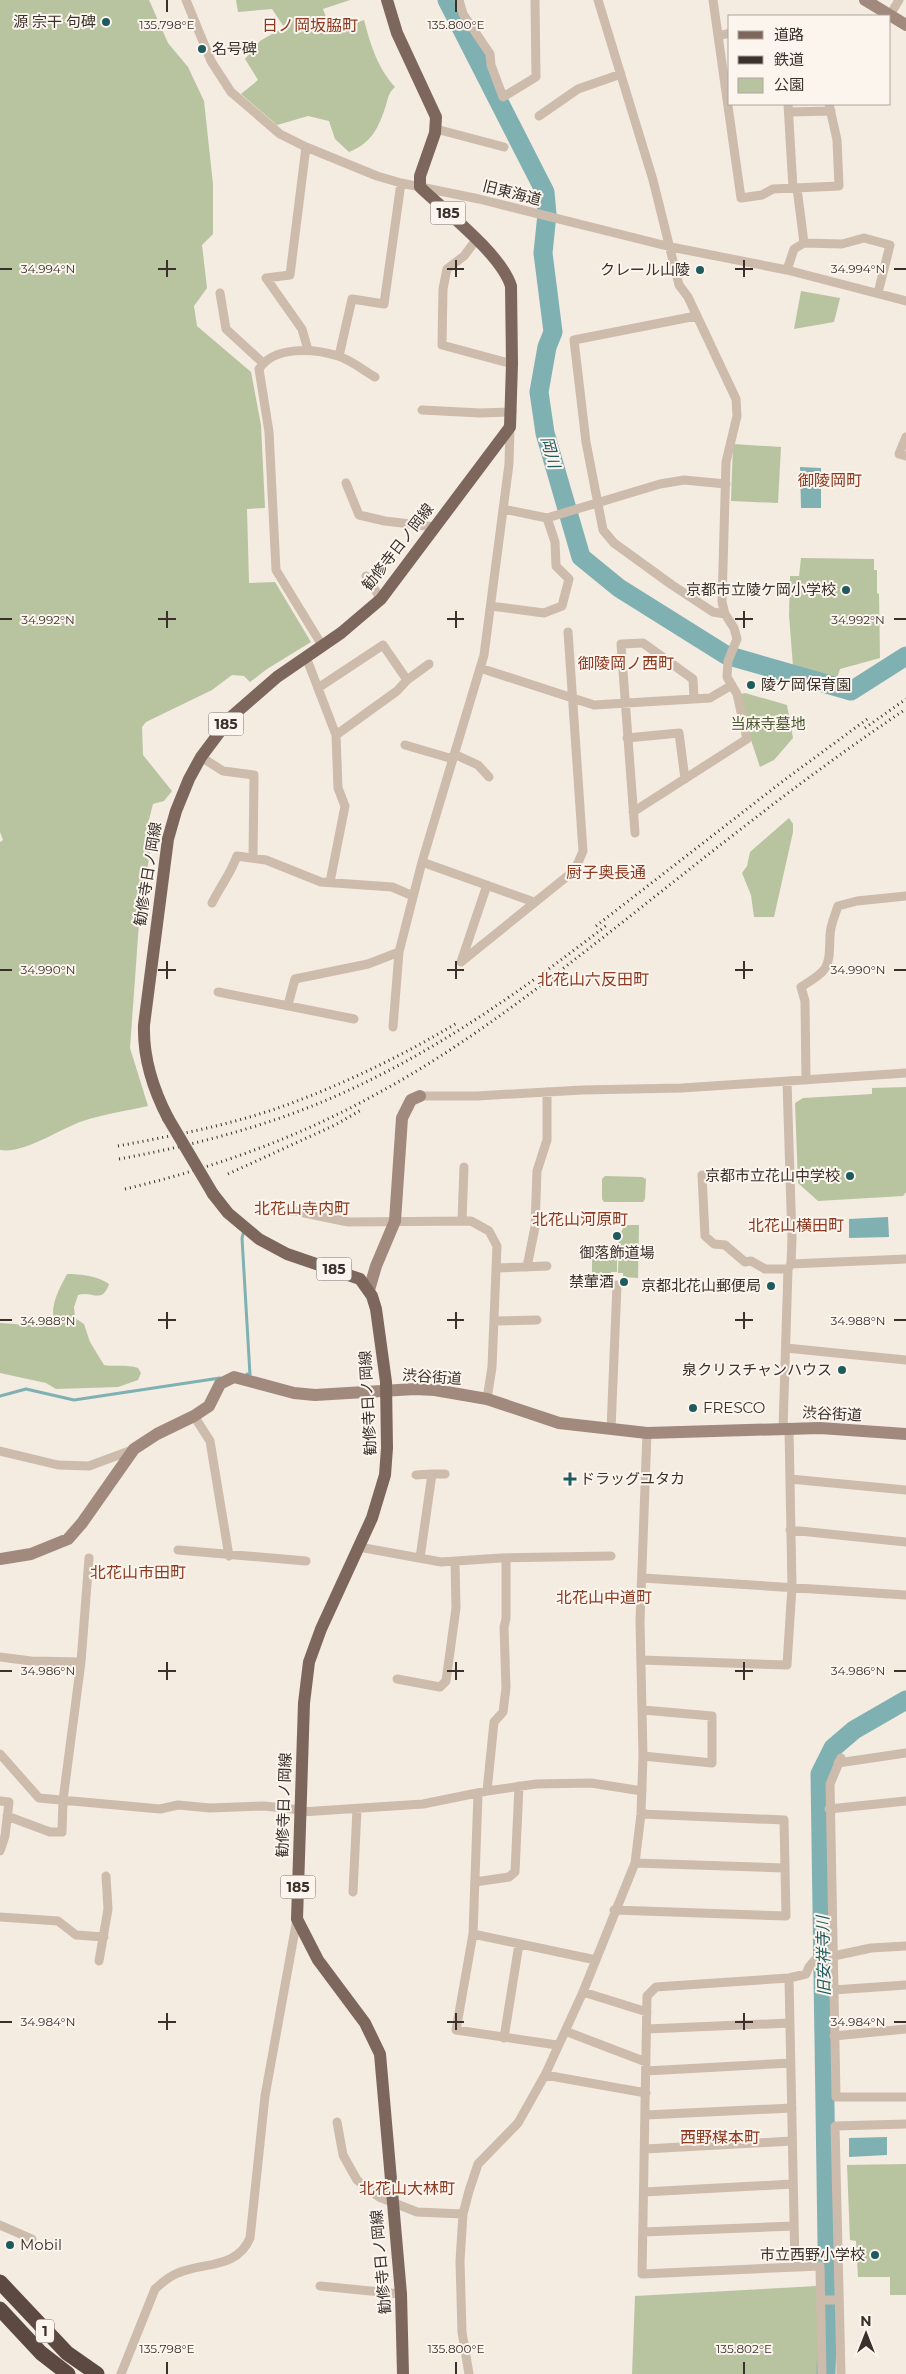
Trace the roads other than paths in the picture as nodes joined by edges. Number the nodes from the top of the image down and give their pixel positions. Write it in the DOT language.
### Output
graph roads {
  1 [pos="186,0"];
  2 [pos="387,0"];
  3 [pos="459,0"];
  4 [pos="535,0"];
  5 [pos="598,0"];
  6 [pos="713,0"];
  7 [pos="865,0"];
  8 [pos="899,0"];
  9 [pos="888,15"];
  10 [pos="891,15"];
  11 [pos="891,17"];
  12 [pos="906,25"];
  13 [pos="728,34"];
  14 [pos="718,36"];
  15 [pos="621,74"];
  16 [pos="789,108"];
  17 [pos="830,108"];
  18 [pos="539,116"];
  19 [pos="436,129"];
  20 [pos="306,147"];
  21 [pos="504,147"];
  22 [pos="401,183"];
  23 [pos="420,187"];
  24 [pos="795,188"];
  25 [pos="476,240"];
  26 [pos="804,243"];
  27 [pos="671,247"];
  28 [pos="786,270"];
  29 [pos="220,293"];
  30 [pos="878,293"];
  31 [pos="906,301"];
  32 [pos="696,316"];
  33 [pos="308,350"];
  34 [pos="339,356"];
  35 [pos="263,363"];
  36 [pos="512,364"];
  37 [pos="375,377"];
  38 [pos="422,410"];
  39 [pos="512,412"];
  40 [pos="510,427"];
  41 [pos="906,437"];
  42 [pos="906,456"];
  43 [pos="346,483"];
  44 [pos="726,484"];
  45 [pos="597,503"];
  46 [pos="503,509"];
  47 [pos="547,518"];
  48 [pos="435,527"];
  49 [pos="366,576"];
  50 [pos="381,599"];
  51 [pos="491,606"];
  52 [pos="725,614"];
  53 [pos="568,632"];
  54 [pos="323,647"];
  55 [pos="306,657"];
  56 [pos="429,664"];
  57 [pos="480,668"];
  58 [pos="406,680"];
  59 [pos="732,685"];
  60 [pos="318,688"];
  61 [pos="572,698"];
  62 [pos="694,699"];
  63 [pos="624,703"];
  64 [pos="336,735"];
  65 [pos="627,738"];
  66 [pos="404,745"];
  67 [pos="454,756"];
  68 [pos="201,757"];
  69 [pos="489,777"];
  70 [pos="685,779"];
  71 [pos="633,812"];
  72 [pos="635,833"];
  73 [pos="253,858"];
  74 [pos="422,862"];
  75 [pos="330,882"];
  76 [pos="487,885"];
  77 [pos="413,896"];
  78 [pos="906,896"];
  79 [pos="534,902"];
  80 [pos="212,903"];
  81 [pos="399,952"];
  82 [pos="218,992"];
  83 [pos="288,1006"];
  84 [pos="354,1019"];
  85 [pos="393,1027"];
  86 [pos="906,1073"];
  87 [pos="806,1080"];
  88 [pos="787,1082"];
  89 [pos="547,1092"];
  90 [pos="420,1096"];
  91 [pos="464,1168"];
  92 [pos="702,1175"];
  93 [pos="277,1211"];
  94 [pos="395,1221"];
  95 [pos="462,1221"];
  96 [pos="906,1259"];
  97 [pos="547,1266"];
  98 [pos="790,1266"];
  99 [pos="527,1267"];
  100 [pos="497,1268"];
  101 [pos="617,1285"];
  102 [pos="369,1290"];
  103 [pos="537,1320"];
  104 [pos="494,1321"];
  105 [pos="786,1348"];
  106 [pos="906,1360"];
  107 [pos="385,1391"];
  108 [pos="487,1399"];
  109 [pos="194,1416"];
  110 [pos="611,1429"];
  111 [pos="786,1429"];
  112 [pos="647,1433"];
  113 [pos="906,1434"];
  114 [pos="134,1449"];
  115 [pos="0,1450"];
  116 [pos="432,1474"];
  117 [pos="446,1474"];
  118 [pos="416,1475"];
  119 [pos="790,1479"];
  120 [pos="906,1490"];
  121 [pos="790,1530"];
  122 [pos="906,1542"];
  123 [pos="359,1547"];
  124 [pos="178,1550"];
  125 [pos="229,1556"];
  126 [pos="611,1556"];
  127 [pos="89,1558"];
  128 [pos="420,1558"];
  129 [pos="506,1558"];
  130 [pos="0,1559"];
  131 [pos="306,1561"];
  132 [pos="455,1562"];
  133 [pos="643,1578"];
  134 [pos="792,1587"];
  135 [pos="906,1595"];
  136 [pos="0,1657"];
  137 [pos="641,1660"];
  138 [pos="81,1662"];
  139 [pos="397,1679"];
  140 [pos="643,1710"];
  141 [pos="906,1753"];
  142 [pos="0,1754"];
  143 [pos="643,1756"];
  144 [pos="519,1786"];
  145 [pos="642,1790"];
  146 [pos="487,1791"];
  147 [pos="478,1794"];
  148 [pos="63,1800"];
  149 [pos="0,1801"];
  150 [pos="906,1801"];
  151 [pos="357,1809"];
  152 [pos="829,1810"];
  153 [pos="301,1811"];
  154 [pos="641,1814"];
  155 [pos="7,1816"];
  156 [pos="0,1850"];
  157 [pos="635,1863"];
  158 [pos="785,1868"];
  159 [pos="106,1876"];
  160 [pos="475,1882"];
  161 [pos="353,1892"];
  162 [pos="614,1910"];
  163 [pos="0,1916"];
  164 [pos="297,1919"];
  165 [pos="473,1934"];
  166 [pos="104,1937"];
  167 [pos="519,1944"];
  168 [pos="906,1946"];
  169 [pos="832,1956"];
  170 [pos="596,1960"];
  171 [pos="99,1961"];
  172 [pos="789,1978"];
  173 [pos="906,1985"];
  174 [pos="833,1990"];
  175 [pos="582,1992"];
  176 [pos="647,2012"];
  177 [pos="790,2023"];
  178 [pos="906,2029"];
  179 [pos="565,2030"];
  180 [pos="647,2030"];
  181 [pos="834,2036"];
  182 [pos="504,2038"];
  183 [pos="557,2045"];
  184 [pos="791,2063"];
  185 [pos="646,2067"];
  186 [pos="545,2075"];
  187 [pos="646,2093"];
  188 [pos="906,2097"];
  189 [pos="792,2108"];
  190 [pos="646,2115"];
  191 [pos="337,2122"];
  192 [pos="906,2124"];
  193 [pos="792,2141"];
  194 [pos="645,2149"];
  195 [pos="794,2184"];
  196 [pos="644,2192"];
  197 [pos="393,2203"];
  198 [pos="463,2214"];
  199 [pos="0,2225"];
  200 [pos="794,2226"];
  201 [pos="643,2232"];
  202 [pos="32,2239"];
  203 [pos="796,2267"];
  204 [pos="0,2282"];
  205 [pos="320,2286"];
  206 [pos="401,2294"];
  207 [pos="820,2300"];
  208 [pos="839,2300"];
  209 [pos="0,2308"];
  210 [pos="68,2374"];
  211 [pos="97,2374"];
  212 [pos="121,2374"];
  213 [pos="404,2374"];
  214 [pos="469,2374"];
  215 [pos="822,2374"];
  216 [pos="841,2374"];
  1 -- 20 [label="street, 旧東海道"];
  2 -- 19 [label="main road"];
  3 -- 4 [label="street"];
  5 -- 15 [label="street"];
  6 -- 14 [label="street"];
  7 -- 9 [label="main road"];
  8 -- 10 [label="street"];
  11 -- 12 [label="main road"];
  13 -- 14 [label="street"];
  14 -- 24 [label="street"];
  15 -- 18 [label="street"];
  15 -- 27 [label="street"];
  16 -- 17 [label="street"];
  16 -- 24 [label="street"];
  17 -- 24 [label="street"];
  19 -- 21 [label="street"];
  19 -- 23 [label="main road, 185"];
  20 -- 22 [label="street, 旧東海道"];
  20 -- 33 [label="street"];
  22 -- 23 [label="street, 旧東海道"];
  22 -- 34 [label="street"];
  23 -- 25 [label="main road, 勧修寺日ノ岡線 / 185"];
  23 -- 27 [label="street, 旧東海道"];
  24 -- 26 [label="street"];
  25 -- 36 [label="main road, 勧修寺日ノ岡線 / 185"];
  25 -- 36 [label="street"];
  26 -- 28 [label="street"];
  26 -- 30 [label="street"];
  27 -- 28 [label="street, 旧東海道"];
  27 -- 32 [label="street"];
  28 -- 30 [label="street, 旧東海道"];
  29 -- 35 [label="street"];
  30 -- 31 [label="street, 旧東海道"];
  32 -- 44 [label="street"];
  32 -- 45 [label="street"];
  33 -- 34 [label="street"];
  33 -- 35 [label="street"];
  34 -- 37 [label="street"];
  35 -- 54 [label="street"];
  36 -- 39 [label="main road, 勧修寺日ノ岡線 / 185"];
  38 -- 39 [label="street"];
  39 -- 40 [label="main road, 勧修寺日ノ岡線 / 185"];
  40 -- 46 [label="street, 勧修寺日ノ岡線 / 185"];
  40 -- 48 [label="main road, 勧修寺日ノ岡線 / 185"];
  41 -- 42 [label="street"];
  43 -- 48 [label="street"];
  44 -- 45 [label="street"];
  44 -- 52 [label="street"];
  45 -- 47 [label="street"];
  45 -- 52 [label="street"];
  46 -- 47 [label="street"];
  46 -- 51 [label="street, 勧修寺日ノ岡線 / 185"];
  47 -- 51 [label="street"];
  48 -- 50 [label="main road, 勧修寺日ノ岡線 / 185"];
  49 -- 50 [label="street"];
  50 -- 54 [label="main road, 勧修寺日ノ岡線 / 185"];
  51 -- 57 [label="street, 勧修寺日ノ岡線 / 185"];
  52 -- 59 [label="street"];
  53 -- 61 [label="street"];
  54 -- 55 [label="main road, 勧修寺日ノ岡線 / 185"];
  55 -- 60 [label="street"];
  55 -- 68 [label="main road, 勧修寺日ノ岡線 / 185"];
  56 -- 58 [label="street"];
  57 -- 61 [label="street"];
  57 -- 67 [label="street, 勧修寺日ノ岡線 / 185"];
  58 -- 60 [label="street"];
  58 -- 64 [label="street"];
  59 -- 62 [label="street"];
  59 -- 70 [label="street"];
  60 -- 64 [label="street"];
  61 -- 63 [label="street"];
  61 -- 79 [label="street"];
  62 -- 63 [label="street"];
  62 -- 63 [label="street"];
  63 -- 65 [label="street"];
  64 -- 75 [label="street"];
  65 -- 70 [label="street"];
  65 -- 71 [label="street"];
  66 -- 67 [label="street"];
  67 -- 69 [label="street"];
  67 -- 74 [label="street, 勧修寺日ノ岡線 / 185"];
  68 -- 73 [label="street"];
  68 -- 102 [label="main road, 勧修寺日ノ岡線 / 185, bridge"];
  70 -- 71 [label="street"];
  71 -- 72 [label="street"];
  73 -- 75 [label="street"];
  73 -- 80 [label="street"];
  74 -- 76 [label="street"];
  74 -- 77 [label="street, 勧修寺日ノ岡線 / 185"];
  75 -- 77 [label="street"];
  76 -- 79 [label="street"];
  76 -- 79 [label="street"];
  77 -- 81 [label="street, 勧修寺日ノ岡線 / 185"];
  78 -- 87 [label="street"];
  81 -- 83 [label="street"];
  81 -- 85 [label="street, 勧修寺日ノ岡線 / 185"];
  82 -- 83 [label="street"];
  83 -- 84 [label="street"];
  86 -- 87 [label="street"];
  87 -- 88 [label="street"];
  88 -- 89 [label="street"];
  88 -- 98 [label="street"];
  89 -- 90 [label="street"];
  89 -- 99 [label="street"];
  90 -- 94 [label="main road, 185"];
  91 -- 95 [label="street"];
  92 -- 98 [label="street"];
  93 -- 94 [label="street"];
  94 -- 95 [label="street"];
  94 -- 102 [label="main road, 185"];
  95 -- 100 [label="street"];
  96 -- 98 [label="street"];
  97 -- 99 [label="street"];
  98 -- 105 [label="street"];
  99 -- 100 [label="street"];
  100 -- 104 [label="street"];
  101 -- 110 [label="street"];
  102 -- 107 [label="main road, 勧修寺日ノ岡線 / 185"];
  103 -- 104 [label="street"];
  104 -- 108 [label="street"];
  105 -- 106 [label="street"];
  105 -- 111 [label="street"];
  107 -- 108 [label="main road, 渋谷街道"];
  107 -- 109 [label="main road, 渋谷街道"];
  107 -- 123 [label="main road, 勧修寺日ノ岡線 / 185"];
  108 -- 110 [label="main road, 渋谷街道"];
  109 -- 114 [label="main road, 渋谷街道"];
  109 -- 125 [label="street"];
  110 -- 112 [label="main road, 渋谷街道"];
  111 -- 112 [label="main road, 渋谷街道"];
  111 -- 113 [label="main road, 渋谷街道"];
  111 -- 119 [label="street"];
  112 -- 133 [label="street"];
  114 -- 115 [label="street"];
  114 -- 130 [label="main road, 渋谷街道"];
  116 -- 117 [label="street"];
  116 -- 118 [label="street"];
  116 -- 128 [label="street"];
  119 -- 120 [label="street"];
  119 -- 121 [label="street"];
  121 -- 122 [label="street"];
  121 -- 134 [label="street"];
  123 -- 128 [label="street"];
  123 -- 153 [label="main road, 勧修寺日ノ岡線 / 185"];
  124 -- 125 [label="street"];
  125 -- 131 [label="street"];
  126 -- 129 [label="street"];
  127 -- 138 [label="street"];
  128 -- 132 [label="street"];
  129 -- 132 [label="street"];
  129 -- 146 [label="street"];
  132 -- 139 [label="street"];
  133 -- 134 [label="street"];
  133 -- 137 [label="street"];
  134 -- 135 [label="street"];
  134 -- 137 [label="street"];
  136 -- 138 [label="street"];
  137 -- 140 [label="street"];
  138 -- 148 [label="street"];
  140 -- 143 [label="street"];
  140 -- 143 [label="street"];
  141 -- 152 [label="street"];
  142 -- 148 [label="street"];
  143 -- 145 [label="street"];
  144 -- 145 [label="street"];
  144 -- 146 [label="street"];
  144 -- 160 [label="street"];
  145 -- 154 [label="street"];
  146 -- 147 [label="street"];
  147 -- 151 [label="street"];
  147 -- 160 [label="street"];
  148 -- 153 [label="street"];
  148 -- 155 [label="street"];
  149 -- 155 [label="street"];
  150 -- 152 [label="street"];
  151 -- 153 [label="street"];
  151 -- 161 [label="street"];
  152 -- 169 [label="street"];
  153 -- 164 [label="main road, 勧修寺日ノ岡線 / 185"];
  154 -- 157 [label="street"];
  154 -- 158 [label="street"];
  155 -- 156 [label="street"];
  157 -- 158 [label="street"];
  157 -- 162 [label="street"];
  158 -- 162 [label="street"];
  159 -- 166 [label="street"];
  160 -- 165 [label="street"];
  162 -- 170 [label="street"];
  163 -- 166 [label="street"];
  164 -- 197 [label="main road, 勧修寺日ノ岡線 / 185"];
  164 -- 212 [label="street"];
  165 -- 167 [label="street"];
  165 -- 182 [label="street"];
  166 -- 171 [label="street"];
  167 -- 170 [label="street"];
  167 -- 182 [label="street"];
  168 -- 169 [label="street"];
  169 -- 172 [label="street"];
  169 -- 174 [label="street"];
  170 -- 175 [label="street"];
  172 -- 176 [label="street"];
  172 -- 177 [label="street"];
  173 -- 174 [label="street"];
  174 -- 181 [label="street"];
  175 -- 176 [label="street"];
  175 -- 179 [label="street"];
  176 -- 180 [label="street"];
  177 -- 180 [label="street"];
  177 -- 184 [label="street"];
  178 -- 181 [label="street"];
  179 -- 183 [label="street"];
  179 -- 185 [label="street"];
  180 -- 185 [label="street"];
  181 -- 188 [label="street"];
  182 -- 183 [label="street"];
  183 -- 186 [label="street"];
  184 -- 185 [label="street"];
  184 -- 189 [label="street"];
  185 -- 187 [label="street"];
  186 -- 187 [label="street"];
  186 -- 198 [label="street"];
  187 -- 190 [label="street"];
  189 -- 190 [label="street"];
  189 -- 193 [label="street"];
  190 -- 194 [label="street"];
  191 -- 197 [label="street"];
  192 -- 208 [label="street"];
  193 -- 194 [label="street"];
  193 -- 195 [label="street"];
  194 -- 196 [label="street"];
  195 -- 196 [label="street"];
  195 -- 200 [label="street"];
  196 -- 201 [label="street"];
  197 -- 198 [label="street"];
  197 -- 206 [label="main road, 勧修寺日ノ岡線 / 185"];
  198 -- 214 [label="street"];
  199 -- 202 [label="street"];
  200 -- 201 [label="street"];
  200 -- 203 [label="street"];
  201 -- 203 [label="street"];
  203 -- 207 [label="street"];
  204 -- 211 [label="highway, 1"];
  205 -- 206 [label="street"];
  206 -- 213 [label="main road, 勧修寺日ノ岡線 / 185"];
  207 -- 208 [label="street"];
  207 -- 215 [label="street"];
  208 -- 216 [label="street"];
  209 -- 210 [label="highway, 1"];
}
